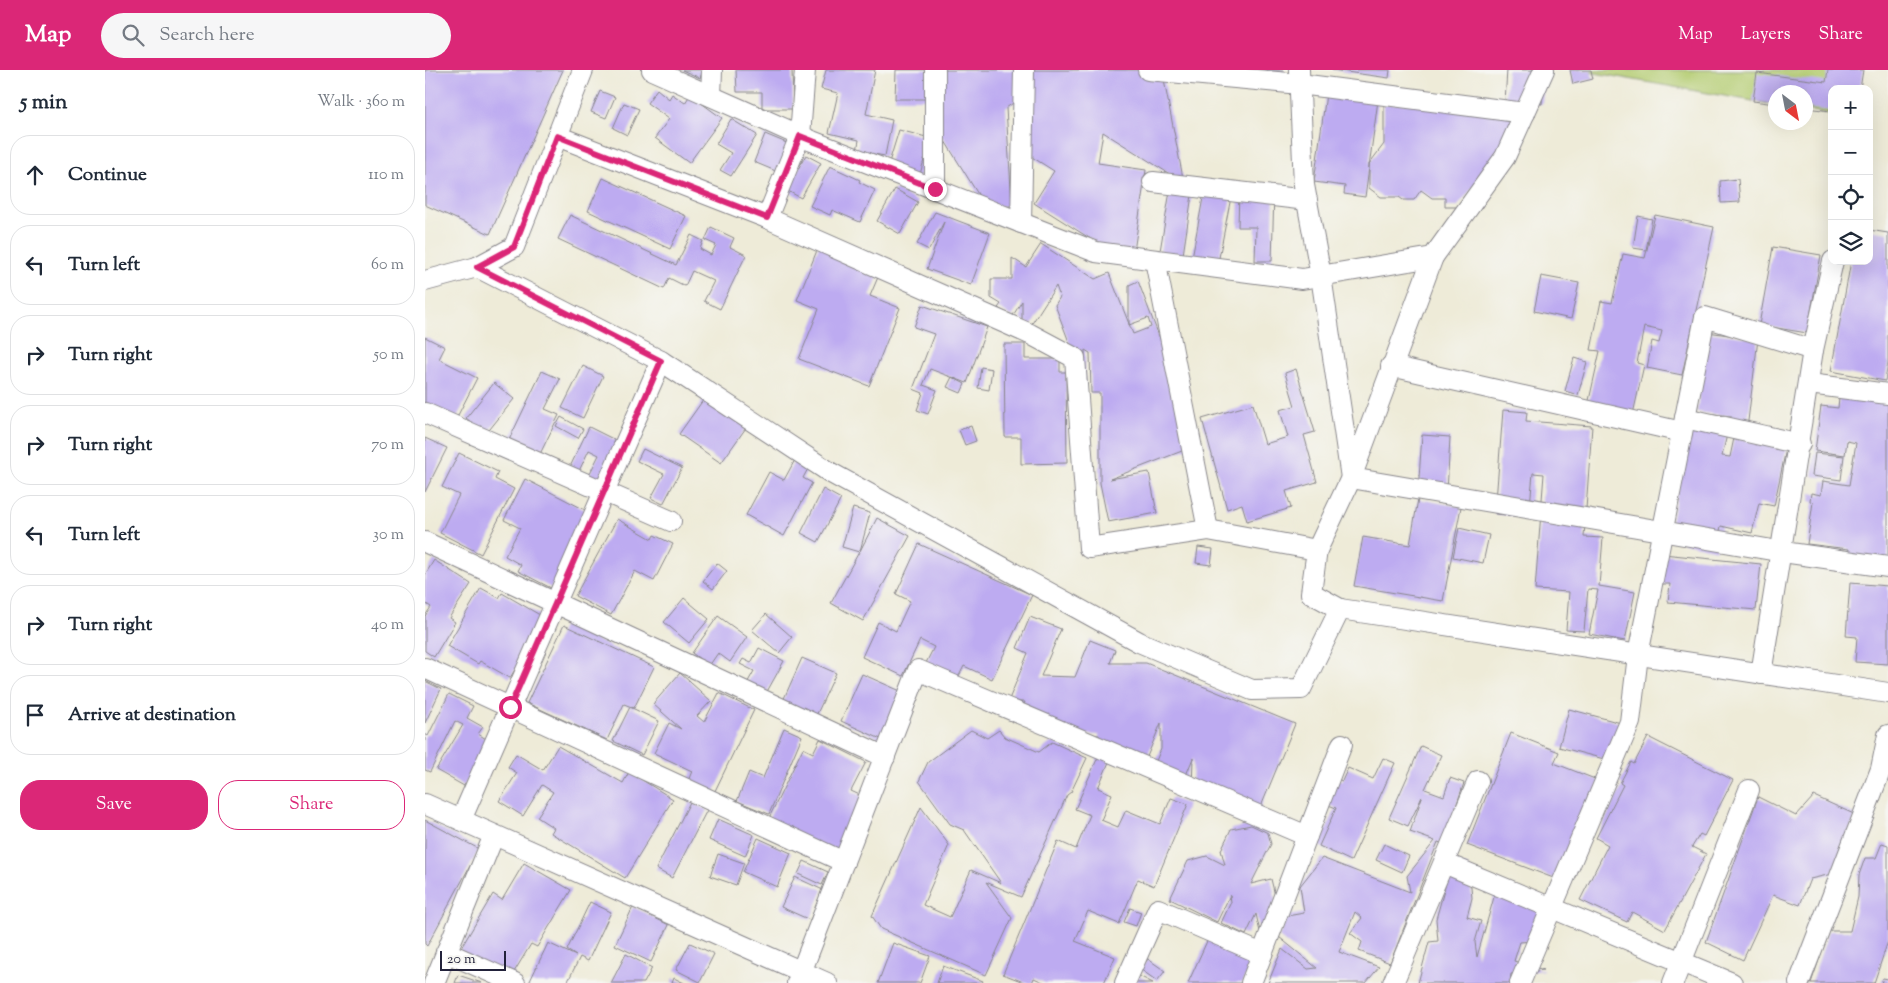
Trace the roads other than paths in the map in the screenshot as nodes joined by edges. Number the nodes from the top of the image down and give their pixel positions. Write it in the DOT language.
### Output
graph roads {
  1 [pos="583,70"];
  2 [pos="652,70"];
  3 [pos="712,70"];
  4 [pos="805,70"];
  5 [pos="935,70"];
  6 [pos="1024,70"];
  7 [pos="1148,70"];
  8 [pos="1544,70"];
  9 [pos="1300,77"];
  10 [pos="711,96"];
  11 [pos="1525,113"];
  12 [pos="557,136"];
  13 [pos="800,136"];
  14 [pos="1153,182"];
  15 [pos="935,189"];
  16 [pos="1307,200"];
  17 [pos="767,218"];
  18 [pos="1021,223"];
  19 [pos="1433,257"];
  20 [pos="1155,260"];
  21 [pos="1832,265"];
  22 [pos="477,267"];
  23 [pos="1321,276"];
  24 [pos="425,281"];
  25 [pos="1813,350"];
  26 [pos="661,361"];
  27 [pos="1391,366"];
  28 [pos="1809,384"];
  29 [pos="1888,394"];
  30 [pos="425,413"];
  31 [pos="1684,425"];
  32 [pos="1800,444"];
  33 [pos="1351,478"];
  34 [pos="604,491"];
  35 [pos="671,521"];
  36 [pos="1208,530"];
  37 [pos="1662,531"];
  38 [pos="425,542"];
  39 [pos="1317,550"];
  40 [pos="1782,551"];
  41 [pos="1888,567"];
  42 [pos="555,603"];
  43 [pos="1340,609"];
  44 [pos="1638,654"];
  45 [pos="425,668"];
  46 [pos="1761,674"];
  47 [pos="1888,693"];
  48 [pos="510,707"];
  49 [pos="1887,741"];
  50 [pos="1342,744"];
  51 [pos="885,757"];
  52 [pos="1478,781"];
  53 [pos="1749,790"];
  54 [pos="425,804"];
  55 [pos="461,820"];
  56 [pos="494,835"];
  57 [pos="1307,836"];
  58 [pos="845,862"];
  59 [pos="1444,863"];
  60 [pos="1552,908"];
  61 [pos="446,952"];
  62 [pos="1262,954"];
  63 [pos="1681,962"];
  64 [pos="799,977"];
  65 [pos="425,980"];
  66 [pos="433,983"];
  67 [pos="515,983"];
  68 [pos="827,983"];
  69 [pos="1125,983"];
  70 [pos="1251,983"];
  71 [pos="1393,983"];
  72 [pos="1520,983"];
  73 [pos="1673,983"];
  74 [pos="1732,983"];
  75 [pos="1799,983"];
  1 -- 12 [label="street"];
  2 -- 10 [label="street"];
  3 -- 10 [label="street"];
  4 -- 13 [label="street"];
  5 -- 15 [label="street"];
  6 -- 18 [label="street"];
  7 -- 9 [label="street"];
  8 -- 11 [label="street"];
  9 -- 11 [label="street"];
  9 -- 16 [label="street"];
  10 -- 13 [label="street"];
  11 -- 19 [label="street"];
  12 -- 17 [label="street"];
  12 -- 22 [label="street"];
  13 -- 15 [label="street"];
  13 -- 17 [label="street"];
  14 -- 16 [label="street"];
  15 -- 18 [label="street"];
  16 -- 23 [label="street"];
  17 -- 36 [label="street"];
  18 -- 20 [label="street"];
  19 -- 23 [label="street"];
  19 -- 27 [label="street"];
  20 -- 23 [label="street"];
  20 -- 36 [label="street"];
  21 -- 25 [label="street"];
  22 -- 24 [label="street"];
  22 -- 26 [label="street"];
  23 -- 33 [label="street"];
  25 -- 28 [label="street"];
  25 -- 31 [label="street"];
  26 -- 34 [label="street"];
  26 -- 43 [label="street"];
  27 -- 31 [label="street"];
  27 -- 33 [label="street"];
  28 -- 29 [label="street"];
  28 -- 32 [label="street"];
  30 -- 34 [label="street"];
  31 -- 32 [label="street"];
  31 -- 37 [label="street"];
  32 -- 40 [label="street"];
  33 -- 37 [label="street"];
  33 -- 39 [label="street"];
  34 -- 35 [label="street"];
  34 -- 42 [label="street"];
  36 -- 39 [label="street"];
  37 -- 40 [label="street"];
  37 -- 44 [label="street"];
  38 -- 42 [label="street"];
  39 -- 43 [label="street"];
  40 -- 41 [label="street"];
  40 -- 46 [label="street"];
  42 -- 48 [label="street"];
  42 -- 51 [label="street"];
  43 -- 44 [label="street"];
  44 -- 46 [label="street"];
  44 -- 60 [label="street"];
  45 -- 48 [label="street"];
  46 -- 47 [label="street"];
  48 -- 55 [label="street"];
  48 -- 58 [label="street"];
  49 -- 75 [label="street"];
  50 -- 57 [label="street"];
  51 -- 57 [label="street"];
  51 -- 58 [label="street"];
  52 -- 59 [label="street"];
  53 -- 63 [label="street"];
  54 -- 55 [label="street"];
  55 -- 56 [label="street"];
  56 -- 61 [label="street"];
  56 -- 64 [label="street"];
  57 -- 62 [label="street"];
  58 -- 64 [label="street"];
  59 -- 60 [label="street"];
  59 -- 71 [label="street"];
  60 -- 63 [label="street"];
  60 -- 72 [label="street"];
  61 -- 66 [label="street"];
  61 -- 67 [label="street"];
  62 -- 69 [label="street"];
  62 -- 70 [label="street"];
  63 -- 73 [label="street"];
  63 -- 74 [label="street"];
  64 -- 68 [label="street"];
  65 -- 66 [label="street"];
}
